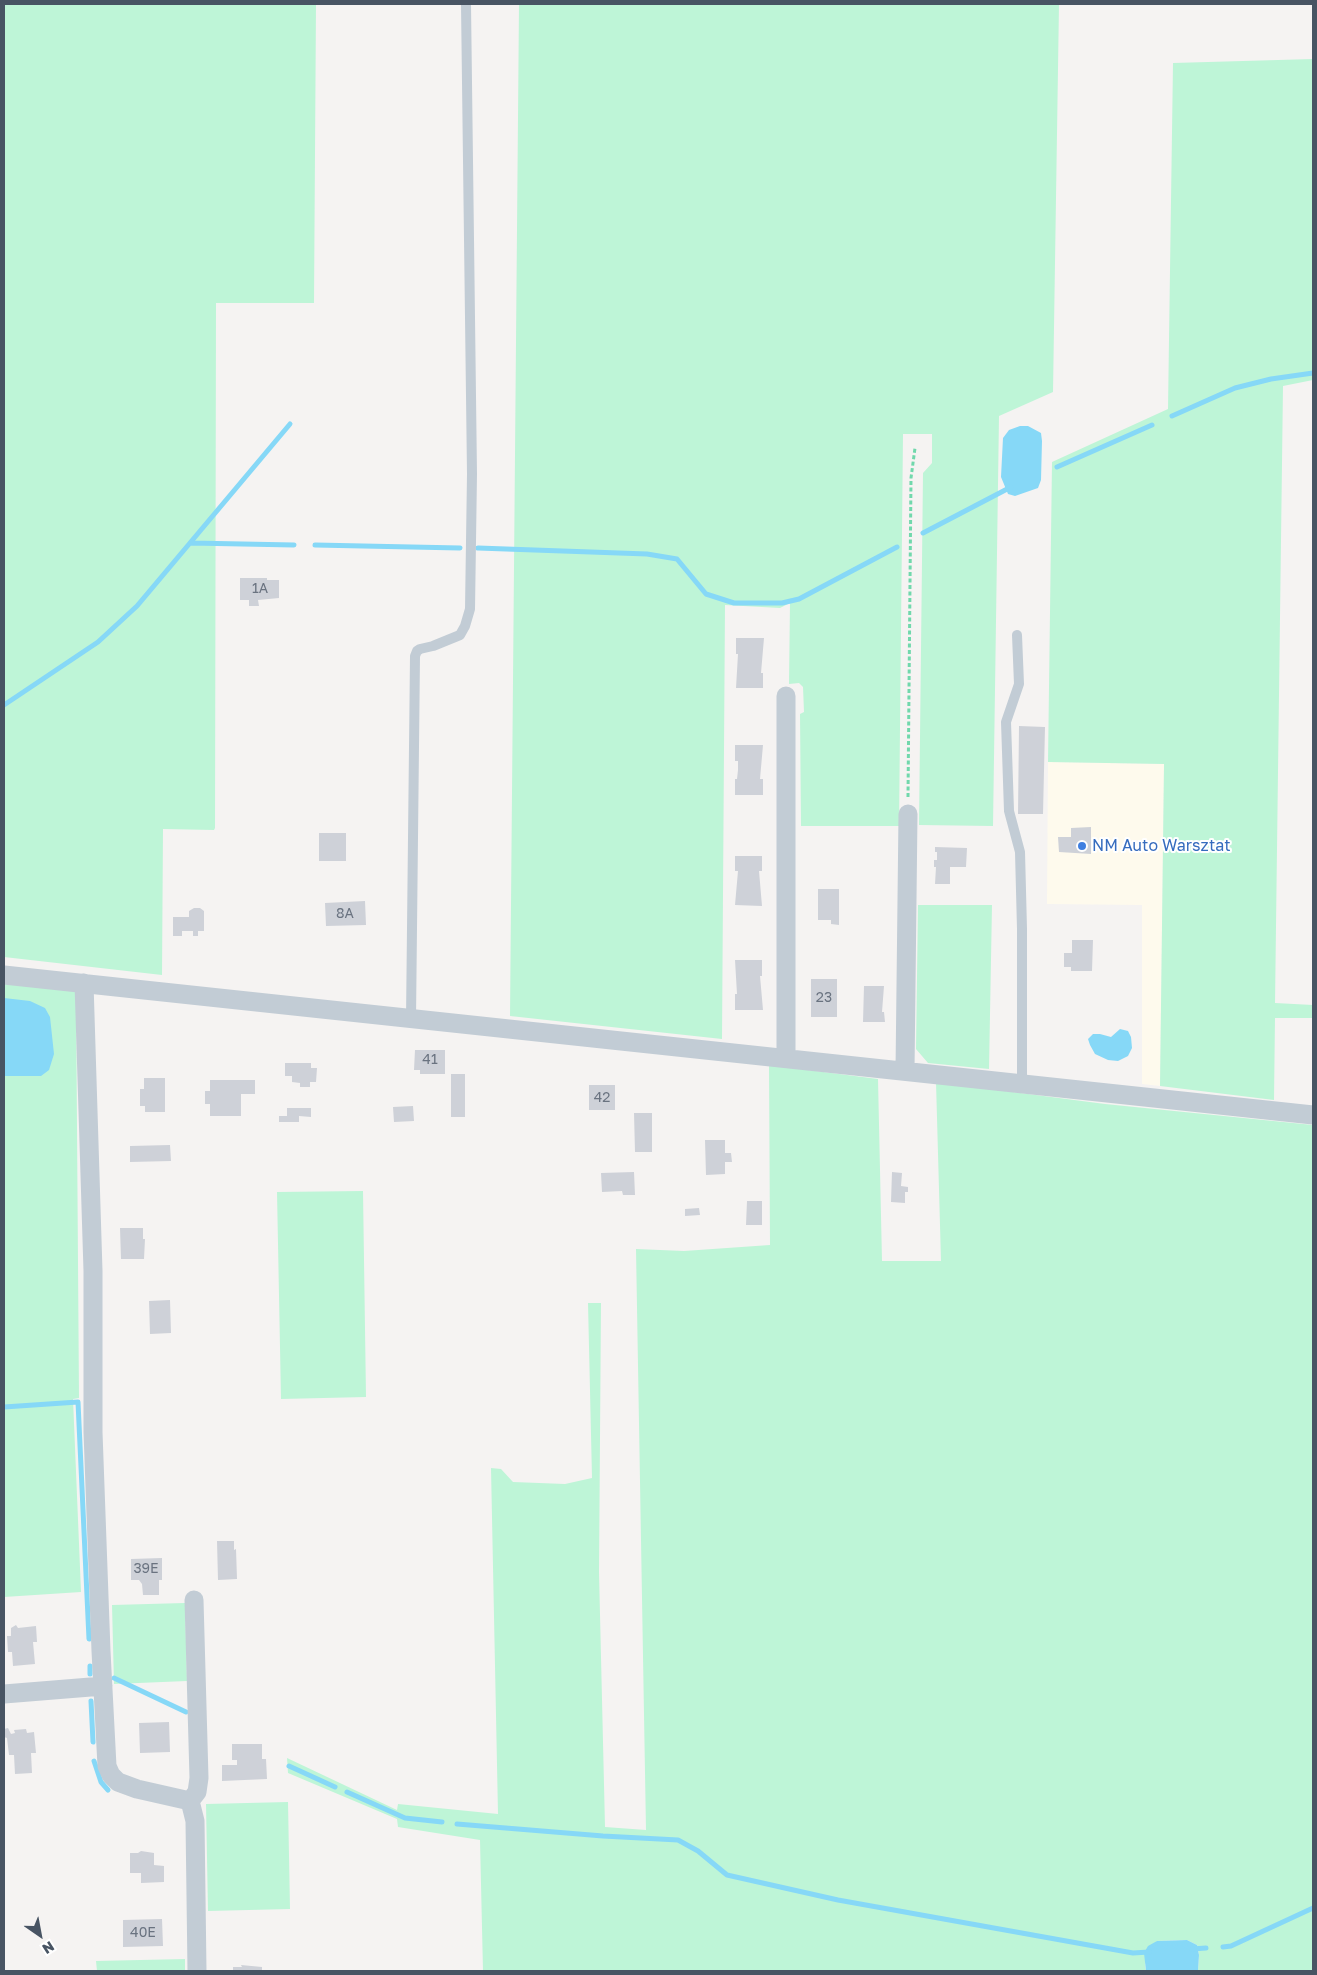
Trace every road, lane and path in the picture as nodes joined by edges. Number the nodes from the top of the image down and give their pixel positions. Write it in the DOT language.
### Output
graph roads {
  1 [pos="466,4"];
  2 [pos="915,448"];
  3 [pos="1017,636"];
  4 [pos="786,696"];
  5 [pos="908,814"];
  6 [pos="4,974"];
  7 [pos="84,983"];
  8 [pos="411,1019"];
  9 [pos="786,1058"];
  10 [pos="906,1070"];
  11 [pos="1022,1083"];
  12 [pos="1313,1115"];
  13 [pos="194,1600"];
  14 [pos="102,1686"];
  15 [pos="4,1694"];
  16 [pos="190,1800"];
  17 [pos="197,1971"];
  1 -- 8 [label="lane"];
  2 -- 5 [label="path"];
  3 -- 11 [label="lane"];
  4 -- 9 [label="street"];
  5 -- 10 [label="street"];
  6 -- 7 [label="street"];
  7 -- 8 [label="street"];
  7 -- 14 [label="street"];
  8 -- 9 [label="street"];
  9 -- 10 [label="street"];
  10 -- 11 [label="street"];
  11 -- 12 [label="street"];
  13 -- 16 [label="street"];
  14 -- 15 [label="street"];
  14 -- 16 [label="street"];
  16 -- 17 [label="street"];
}
